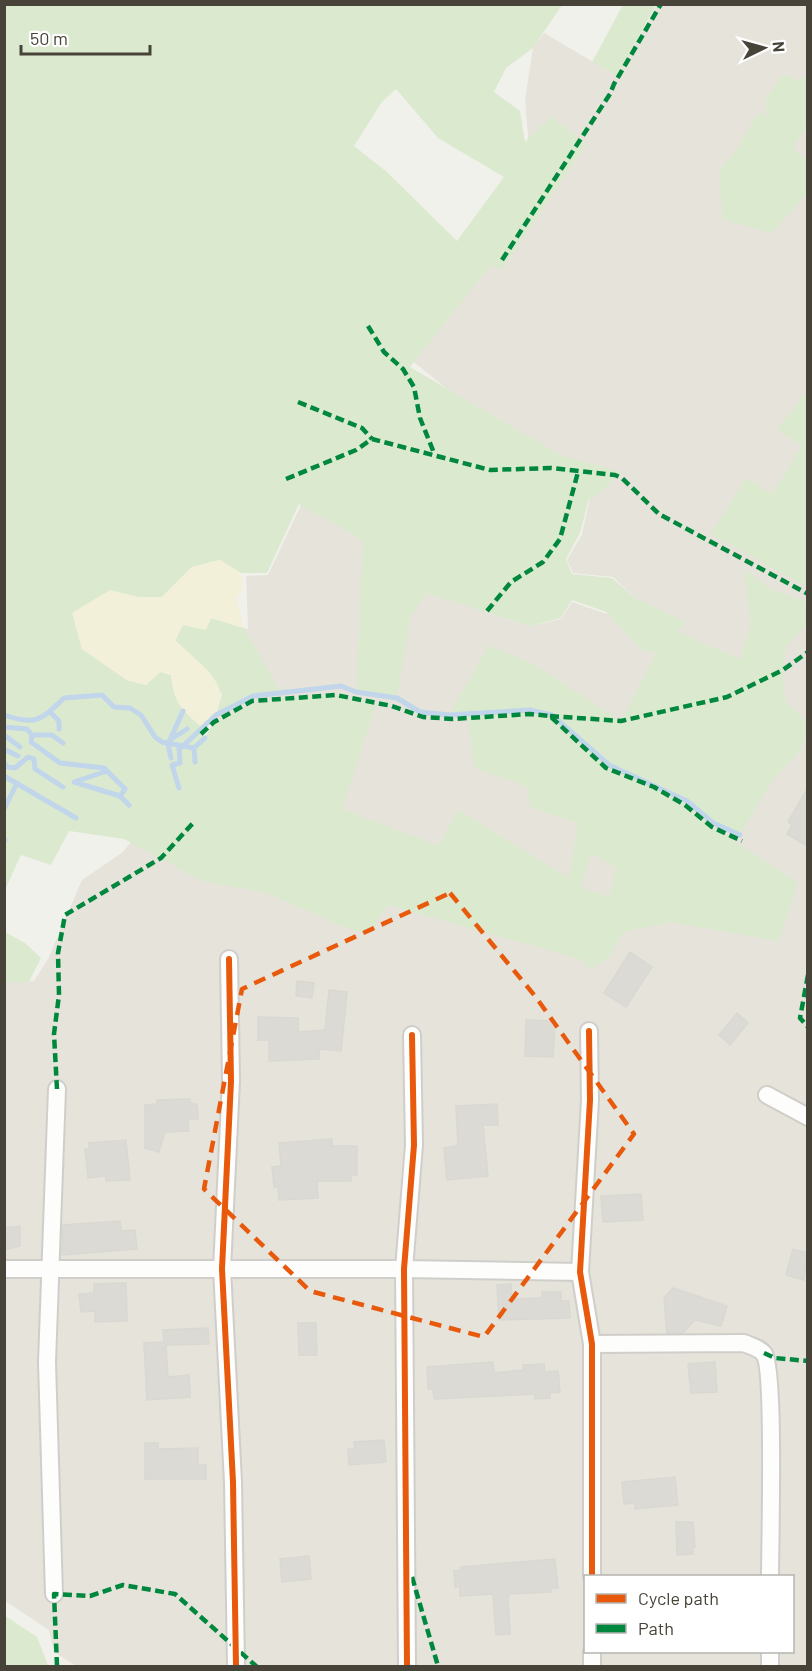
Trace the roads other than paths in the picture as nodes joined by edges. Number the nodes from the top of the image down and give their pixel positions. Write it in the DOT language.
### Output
graph roads {
  1 [pos="229,959"];
  2 [pos="589,1031"];
  3 [pos="412,1035"];
  4 [pos="57,1089"];
  5 [pos="767,1095"];
  6 [pos="807,1117"];
  7 [pos="4,1269"];
  8 [pos="222,1269"];
  9 [pos="404,1269"];
  10 [pos="49,1270"];
  11 [pos="580,1272"];
  12 [pos="592,1344"];
  13 [pos="592,1575"];
  14 [pos="770,1575"];
  15 [pos="54,1594"];
  16 [pos="236,1666"];
  17 [pos="407,1666"];
  1 -- 8 [label="street"];
  2 -- 11 [label="street"];
  3 -- 9 [label="street"];
  4 -- 10 [label="street"];
  5 -- 6 [label="street"];
  7 -- 10 [label="street"];
  8 -- 9 [label="street"];
  8 -- 10 [label="street"];
  8 -- 16 [label="street"];
  9 -- 11 [label="street"];
  9 -- 17 [label="street"];
  10 -- 15 [label="street"];
  11 -- 12 [label="street"];
  12 -- 13 [label="street"];
  12 -- 14 [label="street"];
}
